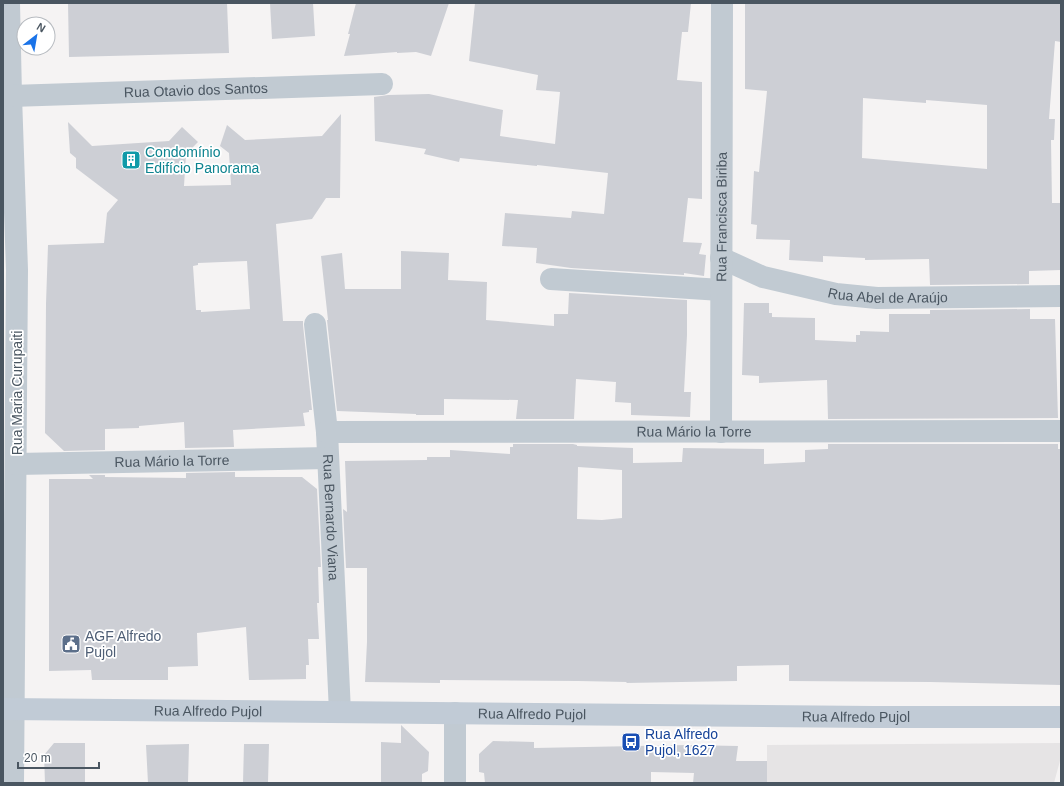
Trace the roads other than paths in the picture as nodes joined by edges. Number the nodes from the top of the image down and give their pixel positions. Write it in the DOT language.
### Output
graph roads {
  1 [pos="9,3"];
  2 [pos="722,3"];
  3 [pos="382,84"];
  4 [pos="11,96"];
  5 [pos="722,258"];
  6 [pos="10,271"];
  7 [pos="550,279"];
  8 [pos="721,290"];
  9 [pos="1061,296"];
  10 [pos="315,324"];
  11 [pos="1061,431"];
  12 [pos="327,432"];
  13 [pos="722,432"];
  14 [pos="328,458"];
  15 [pos="16,464"];
  16 [pos="8,709"];
  17 [pos="340,712"];
  18 [pos="455,713"];
  19 [pos="1061,717"];
  20 [pos="13,783"];
  21 [pos="455,783"];
  1 -- 4 [label="street, Rua Maria Curupaiti"];
  2 -- 5 [label="street, Rua Francisca Biriba"];
  3 -- 4 [label="street, Rua Otavio dos Santos"];
  4 -- 6 [label="street, Rua Maria Curupaiti"];
  5 -- 8 [label="street, Rua Francisca Biriba"];
  5 -- 9 [label="street, Rua Abel de Araújo"];
  6 -- 15 [label="street, Rua Maria Curupaiti"];
  7 -- 8 [label="street"];
  8 -- 13 [label="street, Rua Francisca Biriba"];
  10 -- 12 [label="street, Rua Bernardo Viana"];
  11 -- 13 [label="street, Rua Mário la Torre"];
  12 -- 13 [label="street, Rua Mário la Torre"];
  12 -- 14 [label="street, Rua Bernardo Viana"];
  14 -- 15 [label="street, Rua Mário la Torre"];
  14 -- 17 [label="street, Rua Bernardo Viana"];
  15 -- 16 [label="street, Rua Maria Curupaiti"];
  16 -- 17 [label="main road, Rua Alfredo Pujol"];
  16 -- 20 [label="street, Rua Maria Curupaiti"];
  17 -- 18 [label="main road, Rua Alfredo Pujol"];
  18 -- 19 [label="main road, Rua Alfredo Pujol"];
  18 -- 21 [label="street"];
}
